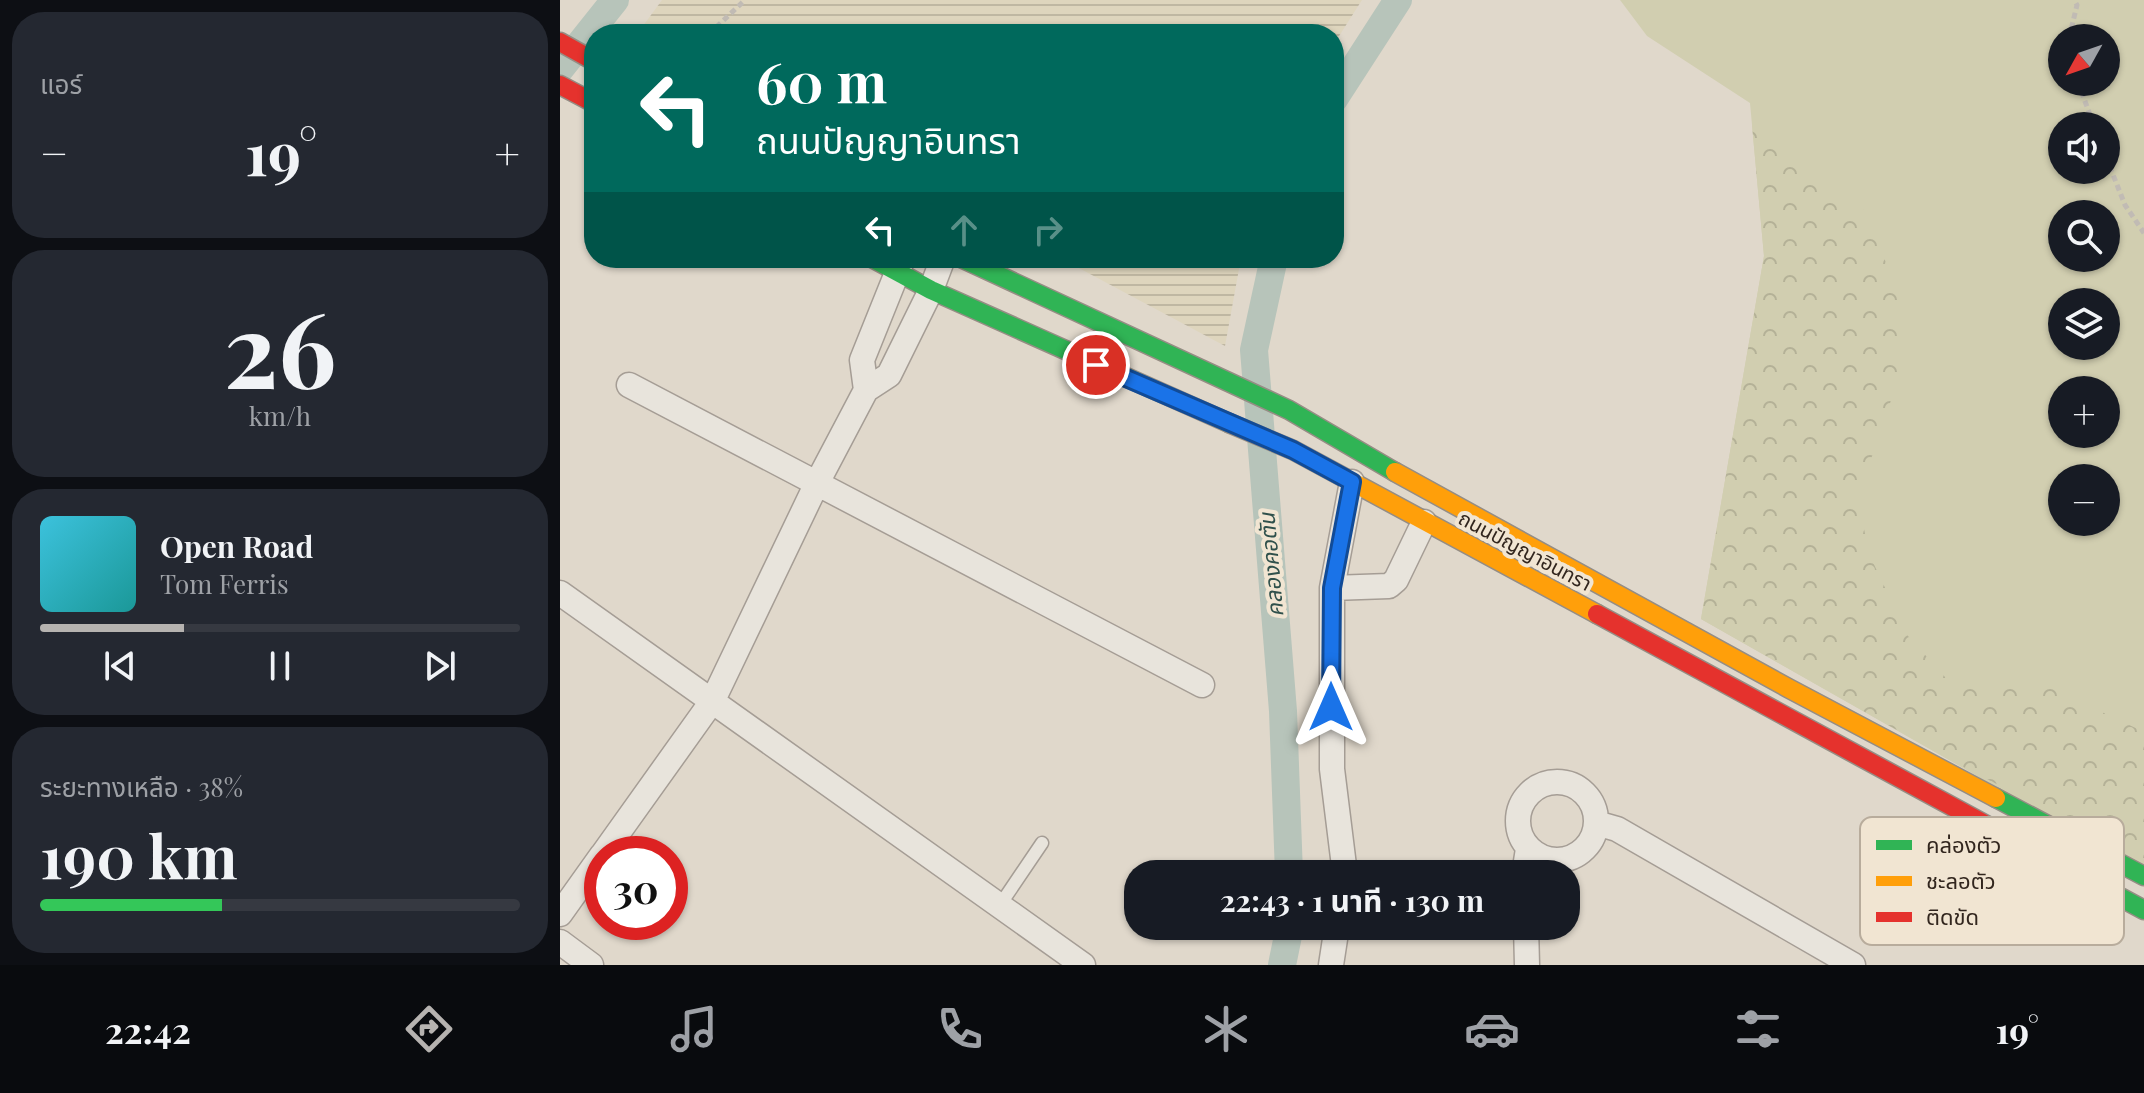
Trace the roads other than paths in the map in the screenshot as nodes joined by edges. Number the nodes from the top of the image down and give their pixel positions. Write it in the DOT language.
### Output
graph roads {
  1 [pos="560,42"];
  2 [pos="584,55"];
  3 [pos="560,85"];
  4 [pos="584,98"];
  5 [pos="899,268"];
  6 [pos="904,268"];
  7 [pos="939,268"];
  8 [pos="983,268"];
  9 [pos="931,290"];
  10 [pos="629,385"];
  11 [pos="866,390"];
  12 [pos="1352,482"];
  13 [pos="817,483"];
  14 [pos="1424,522"];
  15 [pos="1332,588"];
  16 [pos="560,593"];
  17 [pos="1639,604"];
  18 [pos="1623,629"];
  19 [pos="1202,685"];
  20 [pos="713,700"];
  21 [pos="1972,817"];
  22 [pos="2032,817"];
  23 [pos="1596,823"];
  24 [pos="615,836"];
  25 [pos="1042,843"];
  26 [pos="1528,849"];
  27 [pos="1343,860"];
  28 [pos="1526,860"];
  29 [pos="2124,865"];
  30 [pos="2144,876"];
  31 [pos="584,880"];
  32 [pos="2124,899"];
  33 [pos="1000,905"];
  34 [pos="2144,910"];
  35 [pos="560,914"];
  36 [pos="1335,940"];
  37 [pos="1526,940"];
  38 [pos="560,942"];
  39 [pos="591,965"];
  40 [pos="1083,965"];
  41 [pos="1331,965"];
  42 [pos="1527,965"];
  43 [pos="1853,965"];
  1 -- 2 [label="main road"];
  3 -- 4 [label="main road"];
  5 -- 11 [label="street"];
  6 -- 9 [label="main road, ถนนปัญญาอินทรา"];
  7 -- 9 [label="street"];
  8 -- 17 [label="main road, ถนนปัญญาอินทรา"];
  9 -- 11 [label="street"];
  9 -- 12 [label="main road, ถนนปัญญาอินทรา"];
  10 -- 13 [label="street"];
  11 -- 13 [label="street"];
  12 -- 14 [label="main road, ถนนปัญญาอินทรา"];
  12 -- 15 [label="street"];
  13 -- 19 [label="street"];
  13 -- 20 [label="street"];
  14 -- 15 [label="street"];
  14 -- 18 [label="main road, ถนนปัญญาอินทรา"];
  15 -- 27 [label="street"];
  16 -- 20 [label="street"];
  17 -- 18 [label="main road"];
  17 -- 22 [label="main road, ถนนปัญญาอินทรา"];
  18 -- 21 [label="main road, ถนนปัญญาอินทรา"];
  20 -- 24 [label="street"];
  20 -- 33 [label="street"];
  23 -- 26 [label="street"];
  23 -- 26 [label="street"];
  23 -- 43 [label="street"];
  25 -- 33 [label="lane"];
  26 -- 28 [label="street"];
  29 -- 30 [label="main road, ถนนปัญญาอินทรา"];
  31 -- 35 [label="street"];
  32 -- 34 [label="main road, ถนนปัญญาอินทรา"];
  33 -- 40 [label="street"];
  36 -- 41 [label="street"];
  37 -- 42 [label="street"];
  38 -- 39 [label="street"];
}
